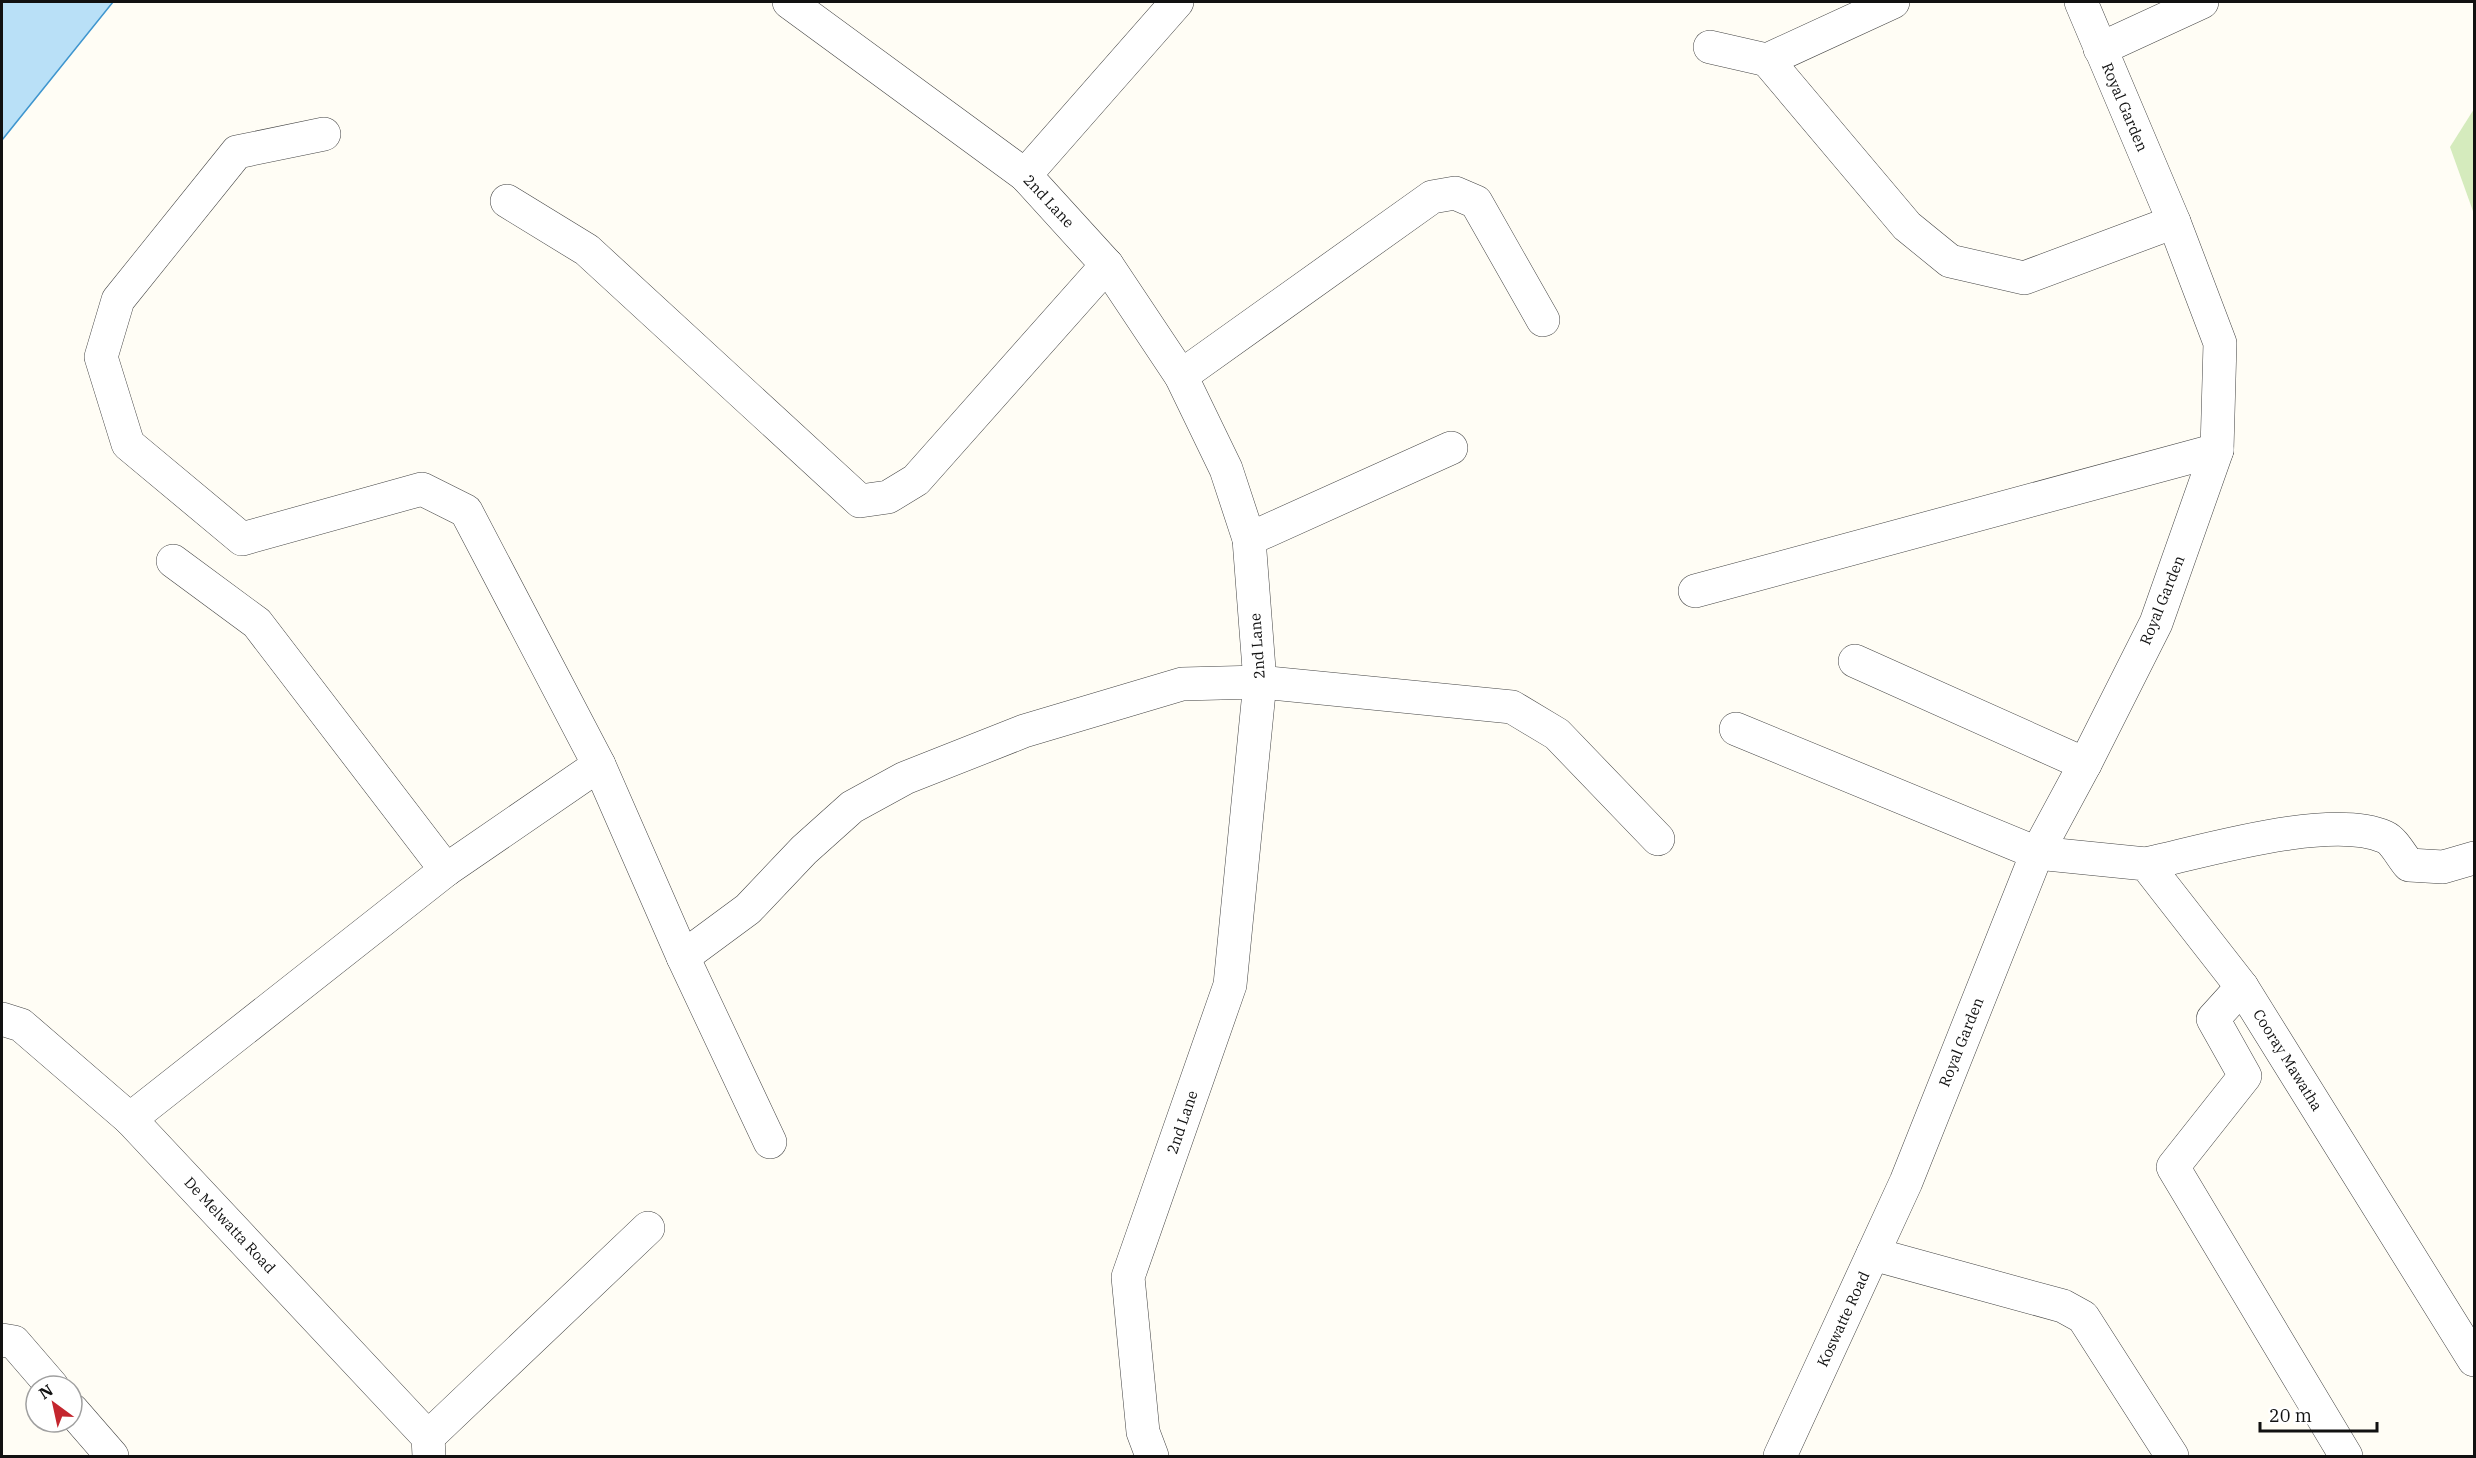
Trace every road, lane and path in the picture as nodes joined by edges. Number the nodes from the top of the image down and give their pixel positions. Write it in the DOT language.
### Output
graph roads {
  1 [pos="789,2"];
  2 [pos="1177,2"];
  3 [pos="1893,2"];
  4 [pos="2081,2"];
  5 [pos="2202,2"];
  6 [pos="1710,47"];
  7 [pos="2100,49"];
  8 [pos="1767,60"];
  9 [pos="324,134"];
  10 [pos="1025,175"];
  11 [pos="507,201"];
  12 [pos="2174,222"];
  13 [pos="1107,265"];
  14 [pos="1543,320"];
  15 [pos="1181,376"];
  16 [pos="1451,448"];
  17 [pos="2217,450"];
  18 [pos="1250,539"];
  19 [pos="173,561"];
  20 [pos="1695,591"];
  21 [pos="1855,661"];
  22 [pos="1260,682"];
  23 [pos="1736,729"];
  24 [pos="2085,764"];
  25 [pos="599,765"];
  26 [pos="1658,839"];
  27 [pos="2037,853"];
  28 [pos="2475,858"];
  29 [pos="2146,864"];
  30 [pos="446,870"];
  31 [pos="683,957"];
  32 [pos="2242,987"];
  33 [pos="2,1019"];
  34 [pos="130,1119"];
  35 [pos="770,1142"];
  36 [pos="1906,1182"];
  37 [pos="648,1228"];
  38 [pos="1873,1254"];
  39 [pos="2,1340"];
  40 [pos="2475,1360"];
  41 [pos="42,1374"];
  42 [pos="84,1424"];
  43 [pos="429,1447"];
  44 [pos="112,1456"];
  45 [pos="1152,1456"];
  46 [pos="1780,1456"];
  47 [pos="2172,1456"];
  48 [pos="2346,1456"];
  1 -- 10 [label="street, 2nd Lane"];
  2 -- 10 [label="street"];
  3 -- 8 [label="street"];
  4 -- 7 [label="street, Royal Garden"];
  5 -- 7 [label="street"];
  6 -- 8 [label="street"];
  7 -- 12 [label="street, Royal Garden"];
  8 -- 12 [label="street"];
  9 -- 25 [label="street"];
  10 -- 13 [label="street, 2nd Lane"];
  11 -- 13 [label="street"];
  12 -- 17 [label="street, Royal Garden"];
  13 -- 15 [label="street, 2nd Lane"];
  14 -- 15 [label="street"];
  15 -- 18 [label="street, 2nd Lane"];
  16 -- 18 [label="street"];
  17 -- 20 [label="street"];
  17 -- 24 [label="street, Royal Garden"];
  18 -- 22 [label="street, 2nd Lane"];
  19 -- 30 [label="street"];
  21 -- 24 [label="street"];
  22 -- 26 [label="street"];
  22 -- 31 [label="street"];
  22 -- 45 [label="street, 2nd Lane"];
  23 -- 27 [label="street"];
  24 -- 27 [label="street, Royal Garden"];
  25 -- 30 [label="street"];
  25 -- 31 [label="street"];
  27 -- 29 [label="street"];
  27 -- 36 [label="street, Royal Garden"];
  28 -- 29 [label="street"];
  29 -- 32 [label="street, Cooray Mawatha"];
  30 -- 34 [label="street"];
  31 -- 35 [label="street"];
  32 -- 40 [label="street, Cooray Mawatha"];
  32 -- 48 [label="street"];
  33 -- 34 [label="street, De Melwatta Road"];
  34 -- 43 [label="street, De Melwatta Road"];
  36 -- 38 [label="street, Koswatte Road"];
  37 -- 43 [label="street"];
  38 -- 46 [label="street, Koswatte Road"];
  38 -- 47 [label="street"];
  39 -- 41 [label="street"];
  42 -- 44 [label="street"];
}
